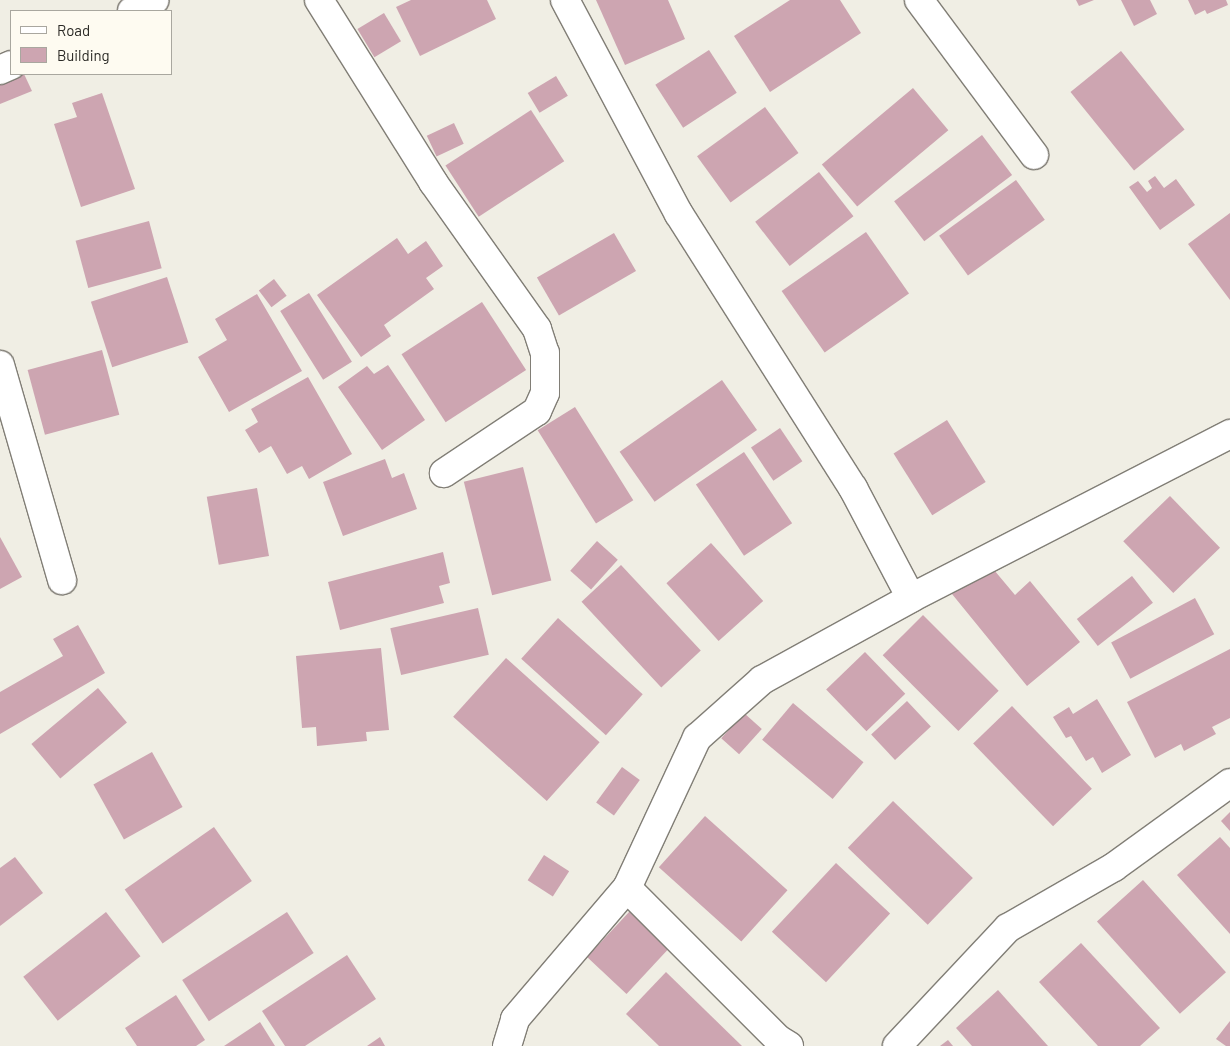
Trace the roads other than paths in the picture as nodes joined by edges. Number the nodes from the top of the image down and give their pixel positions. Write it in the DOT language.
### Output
graph roads {
  1 [pos="319,0"];
  2 [pos="564,0"];
  3 [pos="919,0"];
  4 [pos="1034,154"];
  5 [pos="0,365"];
  6 [pos="1230,434"];
  7 [pos="444,473"];
  8 [pos="62,580"];
  9 [pos="911,598"];
  10 [pos="1230,783"];
  11 [pos="627,888"];
  12 [pos="507,1046"];
  13 [pos="790,1046"];
  14 [pos="897,1046"];
  1 -- 7 [label="street"];
  2 -- 9 [label="street"];
  3 -- 4 [label="street"];
  5 -- 8 [label="street"];
  6 -- 9 [label="street"];
  9 -- 11 [label="street"];
  10 -- 14 [label="street"];
  11 -- 12 [label="street"];
  11 -- 13 [label="street"];
}
